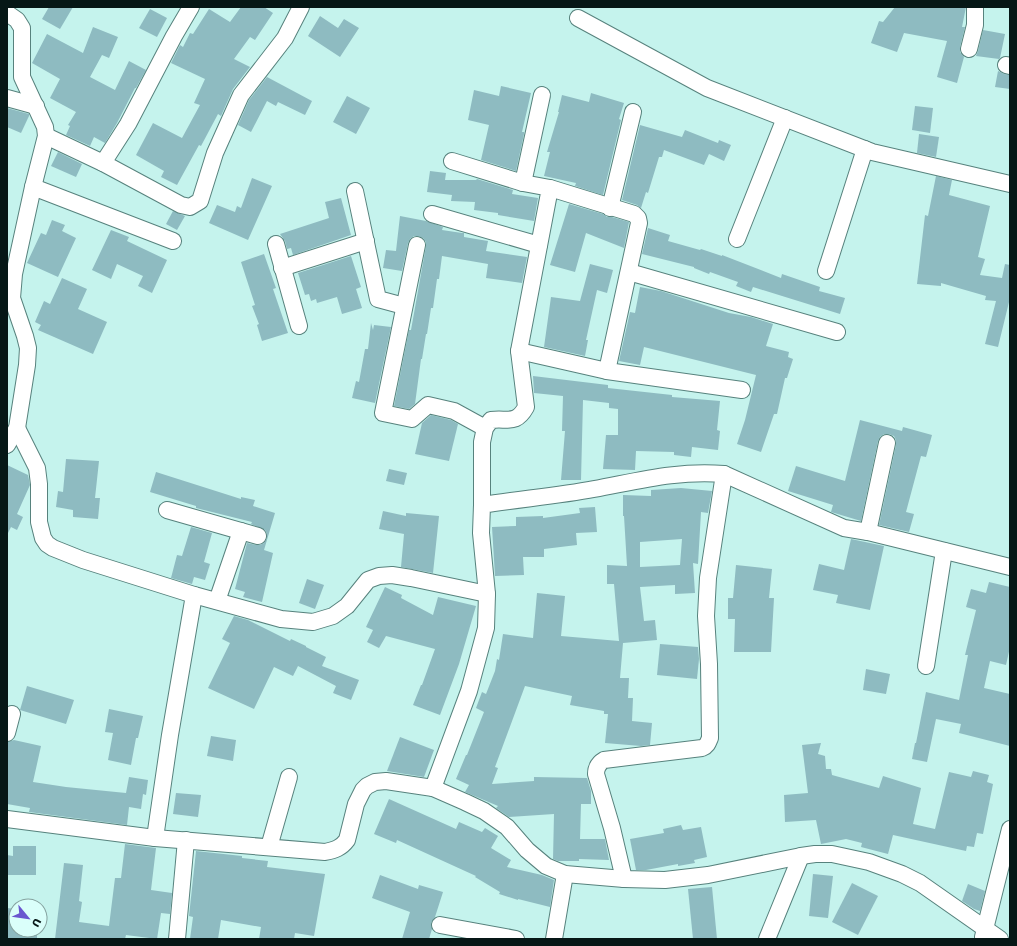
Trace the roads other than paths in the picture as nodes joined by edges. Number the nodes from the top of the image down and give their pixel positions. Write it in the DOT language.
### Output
graph roads {
  1 [pos="191,7"];
  2 [pos="301,7"];
  3 [pos="975,7"];
  4 [pos="7,13"];
  5 [pos="578,18"];
  6 [pos="969,49"];
  7 [pos="542,95"];
  8 [pos="7,98"];
  9 [pos="36,106"];
  10 [pos="633,112"];
  11 [pos="785,118"];
  12 [pos="46,136"];
  13 [pos="865,149"];
  14 [pos="452,161"];
  15 [pos="103,163"];
  16 [pos="523,183"];
  17 [pos="1010,184"];
  18 [pos="33,187"];
  19 [pos="550,188"];
  20 [pos="355,191"];
  21 [pos="610,208"];
  22 [pos="432,214"];
  23 [pos="737,239"];
  24 [pos="173,241"];
  25 [pos="366,241"];
  26 [pos="276,244"];
  27 [pos="417,245"];
  28 [pos="539,245"];
  29 [pos="282,268"];
  30 [pos="826,271"];
  31 [pos="629,272"];
  32 [pos="9,298"];
  33 [pos="404,306"];
  34 [pos="299,326"];
  35 [pos="837,332"];
  36 [pos="519,351"];
  37 [pos="607,371"];
  38 [pos="742,390"];
  39 [pos="17,428"];
  40 [pos="486,428"];
  41 [pos="887,443"];
  42 [pos="7,445"];
  43 [pos="724,474"];
  44 [pos="482,504"];
  45 [pos="167,510"];
  46 [pos="241,531"];
  47 [pos="868,532"];
  48 [pos="258,536"];
  49 [pos="944,551"];
  50 [pos="1010,567"];
  51 [pos="487,594"];
  52 [pos="194,595"];
  53 [pos="217,601"];
  54 [pos="926,666"];
  55 [pos="12,714"];
  56 [pos="7,733"];
  57 [pos="289,777"];
  58 [pos="433,788"];
  59 [pos="7,819"];
  60 [pos="1010,829"];
  61 [pos="155,838"];
  62 [pos="186,840"];
  63 [pos="269,847"];
  64 [pos="802,856"];
  65 [pos="565,874"];
  66 [pos="624,879"];
  67 [pos="440,925"];
  68 [pos="984,934"];
  69 [pos="177,939"];
  70 [pos="516,939"];
  71 [pos="554,939"];
  72 [pos="767,939"];
  73 [pos="1000,939"];
  1 -- 15 [label="street"];
  2 -- 15 [label="street"];
  3 -- 6 [label="street"];
  4 -- 9 [label="street"];
  5 -- 11 [label="street"];
  7 -- 16 [label="street"];
  8 -- 9 [label="street"];
  9 -- 12 [label="street"];
  10 -- 21 [label="street"];
  11 -- 13 [label="street"];
  11 -- 23 [label="street"];
  12 -- 15 [label="street"];
  12 -- 18 [label="street"];
  13 -- 17 [label="street"];
  13 -- 30 [label="street"];
  14 -- 16 [label="street"];
  16 -- 19 [label="street"];
  18 -- 24 [label="street"];
  18 -- 32 [label="street"];
  19 -- 21 [label="street"];
  19 -- 28 [label="street"];
  20 -- 25 [label="street"];
  21 -- 31 [label="street"];
  22 -- 28 [label="street"];
  25 -- 29 [label="street"];
  25 -- 33 [label="street"];
  26 -- 29 [label="street"];
  27 -- 33 [label="street"];
  28 -- 36 [label="street"];
  29 -- 34 [label="street"];
  31 -- 35 [label="street"];
  31 -- 37 [label="street"];
  32 -- 39 [label="street"];
  33 -- 40 [label="street"];
  36 -- 37 [label="street"];
  36 -- 40 [label="street"];
  37 -- 38 [label="street"];
  39 -- 42 [label="street"];
  39 -- 52 [label="street"];
  40 -- 44 [label="street"];
  41 -- 47 [label="street"];
  43 -- 44 [label="street"];
  43 -- 47 [label="street"];
  43 -- 66 [label="street"];
  44 -- 51 [label="street"];
  45 -- 46 [label="street"];
  46 -- 48 [label="street"];
  46 -- 53 [label="street"];
  47 -- 49 [label="street"];
  49 -- 50 [label="street"];
  49 -- 54 [label="street"];
  51 -- 53 [label="street"];
  51 -- 58 [label="street"];
  52 -- 53 [label="street"];
  52 -- 61 [label="street"];
  55 -- 56 [label="street"];
  57 -- 63 [label="street"];
  58 -- 63 [label="street"];
  58 -- 65 [label="street"];
  59 -- 61 [label="street"];
  60 -- 68 [label="street"];
  61 -- 62 [label="street"];
  62 -- 63 [label="street"];
  62 -- 69 [label="street"];
  64 -- 66 [label="street"];
  64 -- 68 [label="street"];
  64 -- 72 [label="street"];
  65 -- 66 [label="street"];
  65 -- 71 [label="street"];
  67 -- 70 [label="street"];
  68 -- 73 [label="street"];
}
